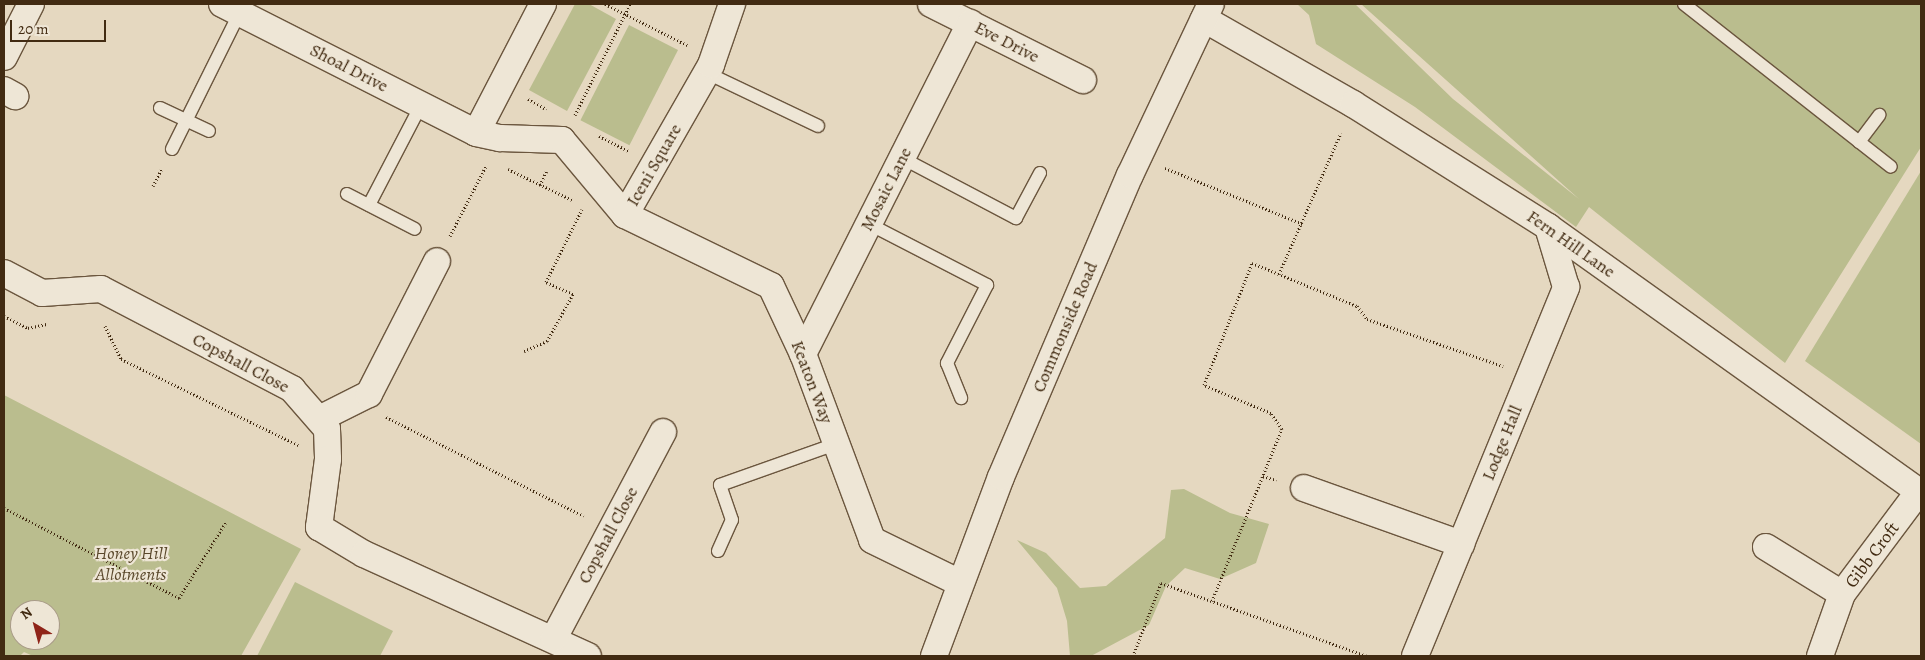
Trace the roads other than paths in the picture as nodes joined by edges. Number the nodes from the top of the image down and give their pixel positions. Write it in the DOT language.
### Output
graph roads {
  1 [pos="31,4"];
  2 [pos="542,4"];
  3 [pos="732,4"];
  4 [pos="931,4"];
  5 [pos="1684,4"];
  6 [pos="236,7"];
  7 [pos="1207,12"];
  8 [pos="970,23"];
  9 [pos="4,57"];
  10 [pos="710,65"];
  11 [pos="1083,80"];
  12 [pos="421,105"];
  13 [pos="160,108"];
  14 [pos="1879,115"];
  15 [pos="186,120"];
  16 [pos="818,126"];
  17 [pos="209,131"];
  18 [pos="1859,142"];
  19 [pos="488,144"];
  20 [pos="172,149"];
  21 [pos="902,158"];
  22 [pos="1891,167"];
  23 [pos="1040,173"];
  24 [pos="347,194"];
  25 [pos="369,205"];
  26 [pos="625,215"];
  27 [pos="869,224"];
  28 [pos="1548,226"];
  29 [pos="415,229"];
  30 [pos="437,261"];
  31 [pos="4,272"];
  32 [pos="803,354"];
  33 [pos="961,398"];
  34 [pos="319,419"];
  35 [pos="663,432"];
  36 [pos="836,444"];
  37 [pos="1304,488"];
  38 [pos="1920,492"];
  39 [pos="1461,544"];
  40 [pos="1766,548"];
  41 [pos="718,551"];
  42 [pos="960,583"];
  43 [pos="1842,594"];
  44 [pos="554,638"];
  45 [pos="588,656"];
  46 [pos="934,656"];
  47 [pos="1415,656"];
  48 [pos="1820,656"];
  1 -- 9 [label="street"];
  2 -- 19 [label="street"];
  3 -- 10 [label="street, Iceni Square"];
  4 -- 8 [label="street, Eve Drive"];
  5 -- 18 [label="lane"];
  6 -- 12 [label="street, Shoal Drive"];
  6 -- 15 [label="lane"];
  7 -- 28 [label="street, Fern Hill Lane"];
  7 -- 42 [label="street, Commonside Road"];
  8 -- 11 [label="street, Eve Drive"];
  8 -- 21 [label="street, Mosaic Lane"];
  10 -- 16 [label="lane"];
  10 -- 26 [label="street, Iceni Square"];
  12 -- 19 [label="street, Shoal Drive"];
  12 -- 25 [label="lane"];
  13 -- 15 [label="lane"];
  14 -- 18 [label="lane"];
  15 -- 17 [label="lane"];
  15 -- 20 [label="lane"];
  18 -- 22 [label="lane"];
  19 -- 26 [label="street, Iceni Square"];
  21 -- 23 [label="lane"];
  21 -- 27 [label="street, Mosaic Lane"];
  24 -- 25 [label="lane"];
  25 -- 29 [label="lane"];
  26 -- 32 [label="street, Keaton Way"];
  27 -- 32 [label="street, Mosaic Lane"];
  27 -- 33 [label="lane"];
  28 -- 38 [label="street, Fern Hill Lane"];
  28 -- 39 [label="street, Lodge Hall"];
  30 -- 34 [label="street"];
  31 -- 34 [label="street, Copshall Close"];
  32 -- 36 [label="street, Keaton Way"];
  34 -- 44 [label="street, Copshall Close"];
  35 -- 44 [label="street, Copshall Close"];
  36 -- 41 [label="lane"];
  36 -- 42 [label="street, Keaton Way"];
  37 -- 39 [label="street"];
  38 -- 43 [label="street, Gibb Croft"];
  39 -- 47 [label="street, Lodge Hall"];
  40 -- 43 [label="street, Gibb Croft"];
  42 -- 46 [label="street, Commonside Road"];
  43 -- 48 [label="street, Gibb Croft"];
  44 -- 45 [label="street, Copshall Close"];
}
